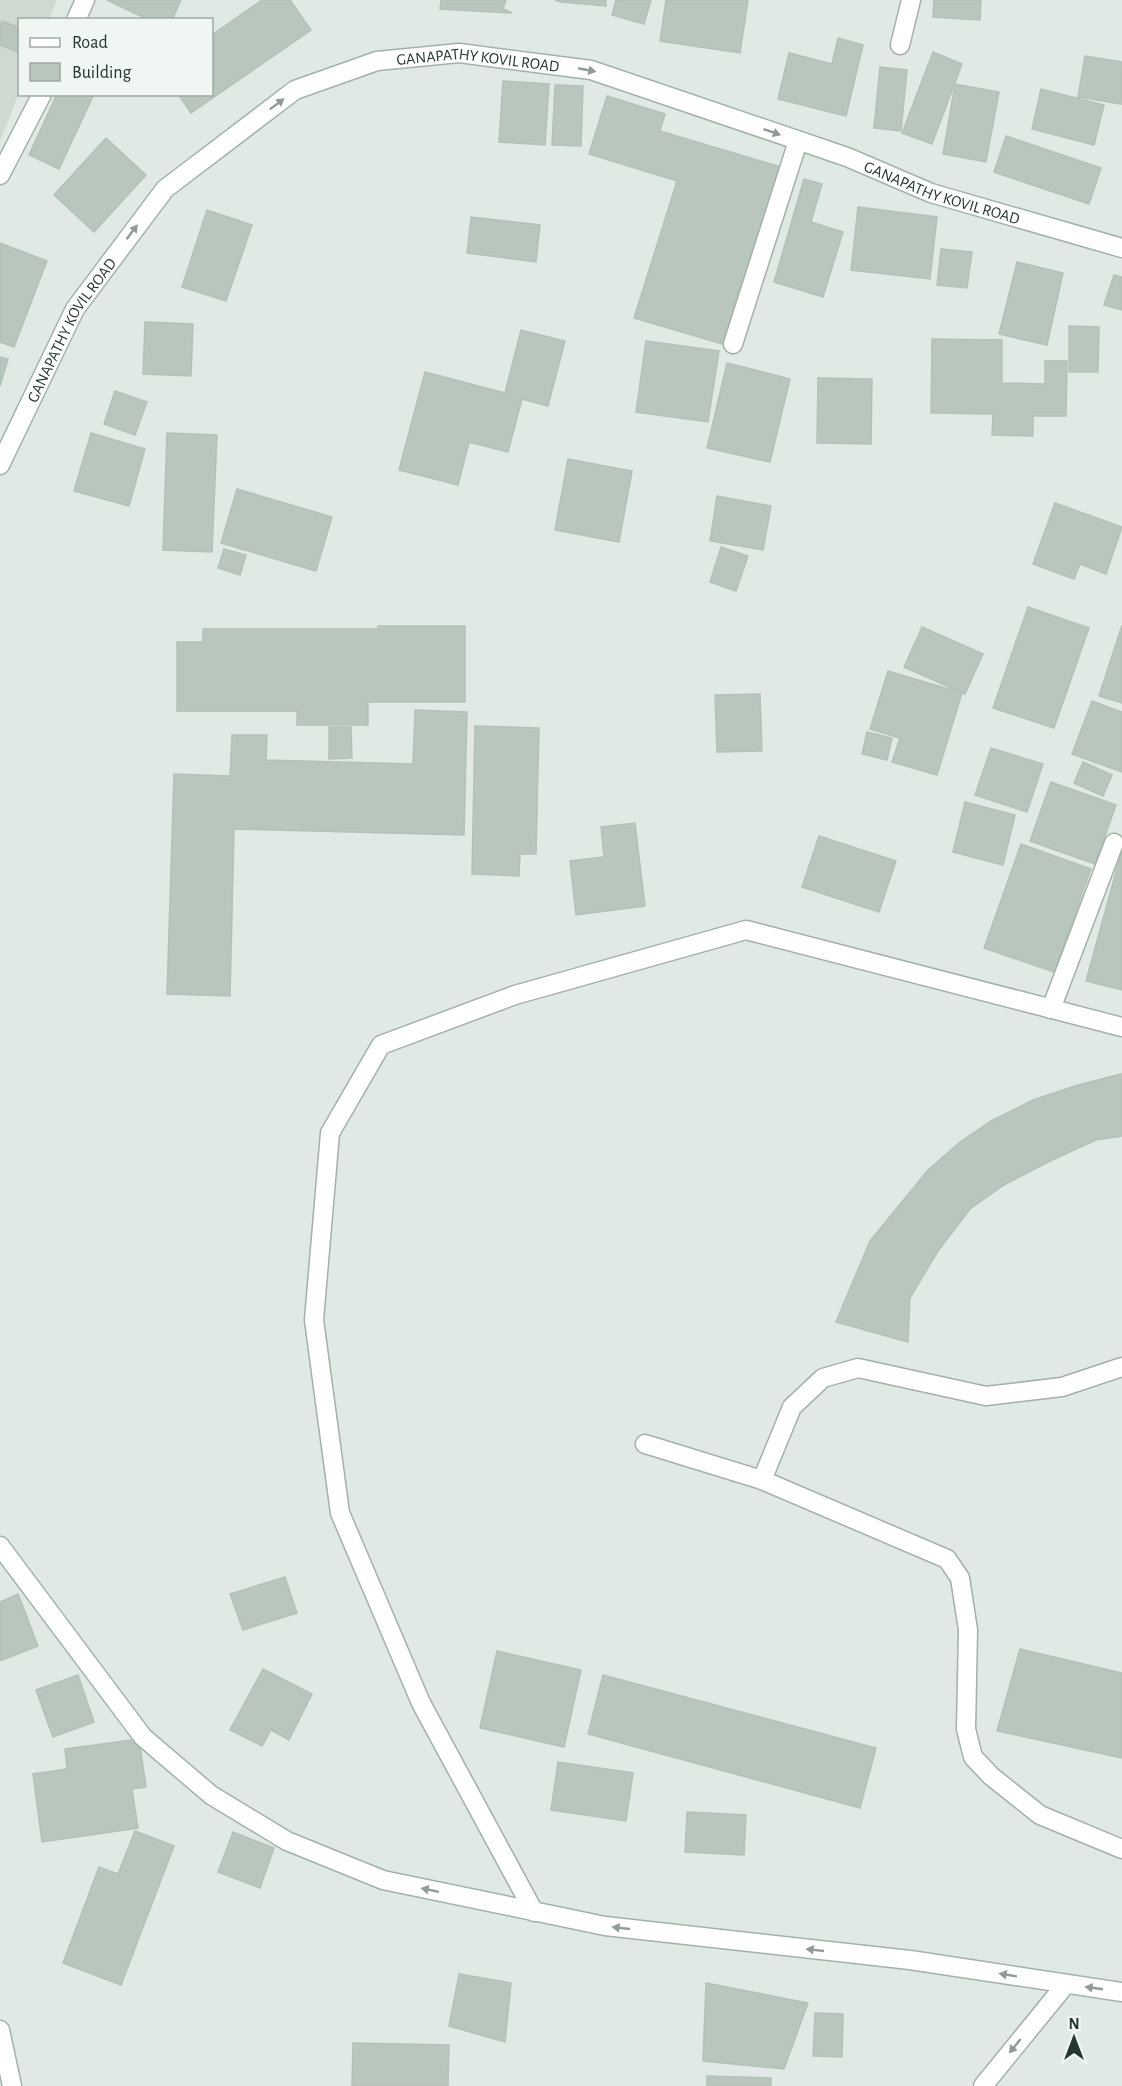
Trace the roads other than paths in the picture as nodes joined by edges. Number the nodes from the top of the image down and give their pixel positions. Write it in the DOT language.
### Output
graph roads {
  1 [pos="85,0"];
  2 [pos="912,0"];
  3 [pos="77,18"];
  4 [pos="900,45"];
  5 [pos="41,96"];
  6 [pos="798,141"];
  7 [pos="0,175"];
  8 [pos="1122,248"];
  9 [pos="733,344"];
  10 [pos="0,465"];
  11 [pos="1114,843"];
  12 [pos="1051,1009"];
  13 [pos="1122,1027"];
  14 [pos="1122,1367"];
  15 [pos="645,1444"];
  16 [pos="762,1480"];
  17 [pos="0,1546"];
  18 [pos="1122,1849"];
  19 [pos="534,1912"];
  20 [pos="1066,1984"];
  21 [pos="1122,1992"];
  22 [pos="0,2030"];
  23 [pos="12,2086"];
  24 [pos="983,2086"];
  1 -- 3 [label="main road"];
  2 -- 4 [label="main road"];
  5 -- 7 [label="main road"];
  6 -- 8 [label="main road, GANAPATHY KOVIL ROAD"];
  6 -- 9 [label="main road"];
  10 -- 6 [label="main road, GANAPATHY KOVIL ROAD, one-way"];
  11 -- 12 [label="main road"];
  12 -- 13 [label="main road"];
  12 -- 19 [label="main road"];
  14 -- 16 [label="main road"];
  15 -- 16 [label="main road"];
  16 -- 18 [label="main road"];
  19 -- 17 [label="main road, one-way"];
  20 -- 19 [label="main road, one-way"];
  21 -- 20 [label="main road, one-way"];
  20 -- 24 [label="main road, one-way"];
  22 -- 23 [label="main road"];
}
